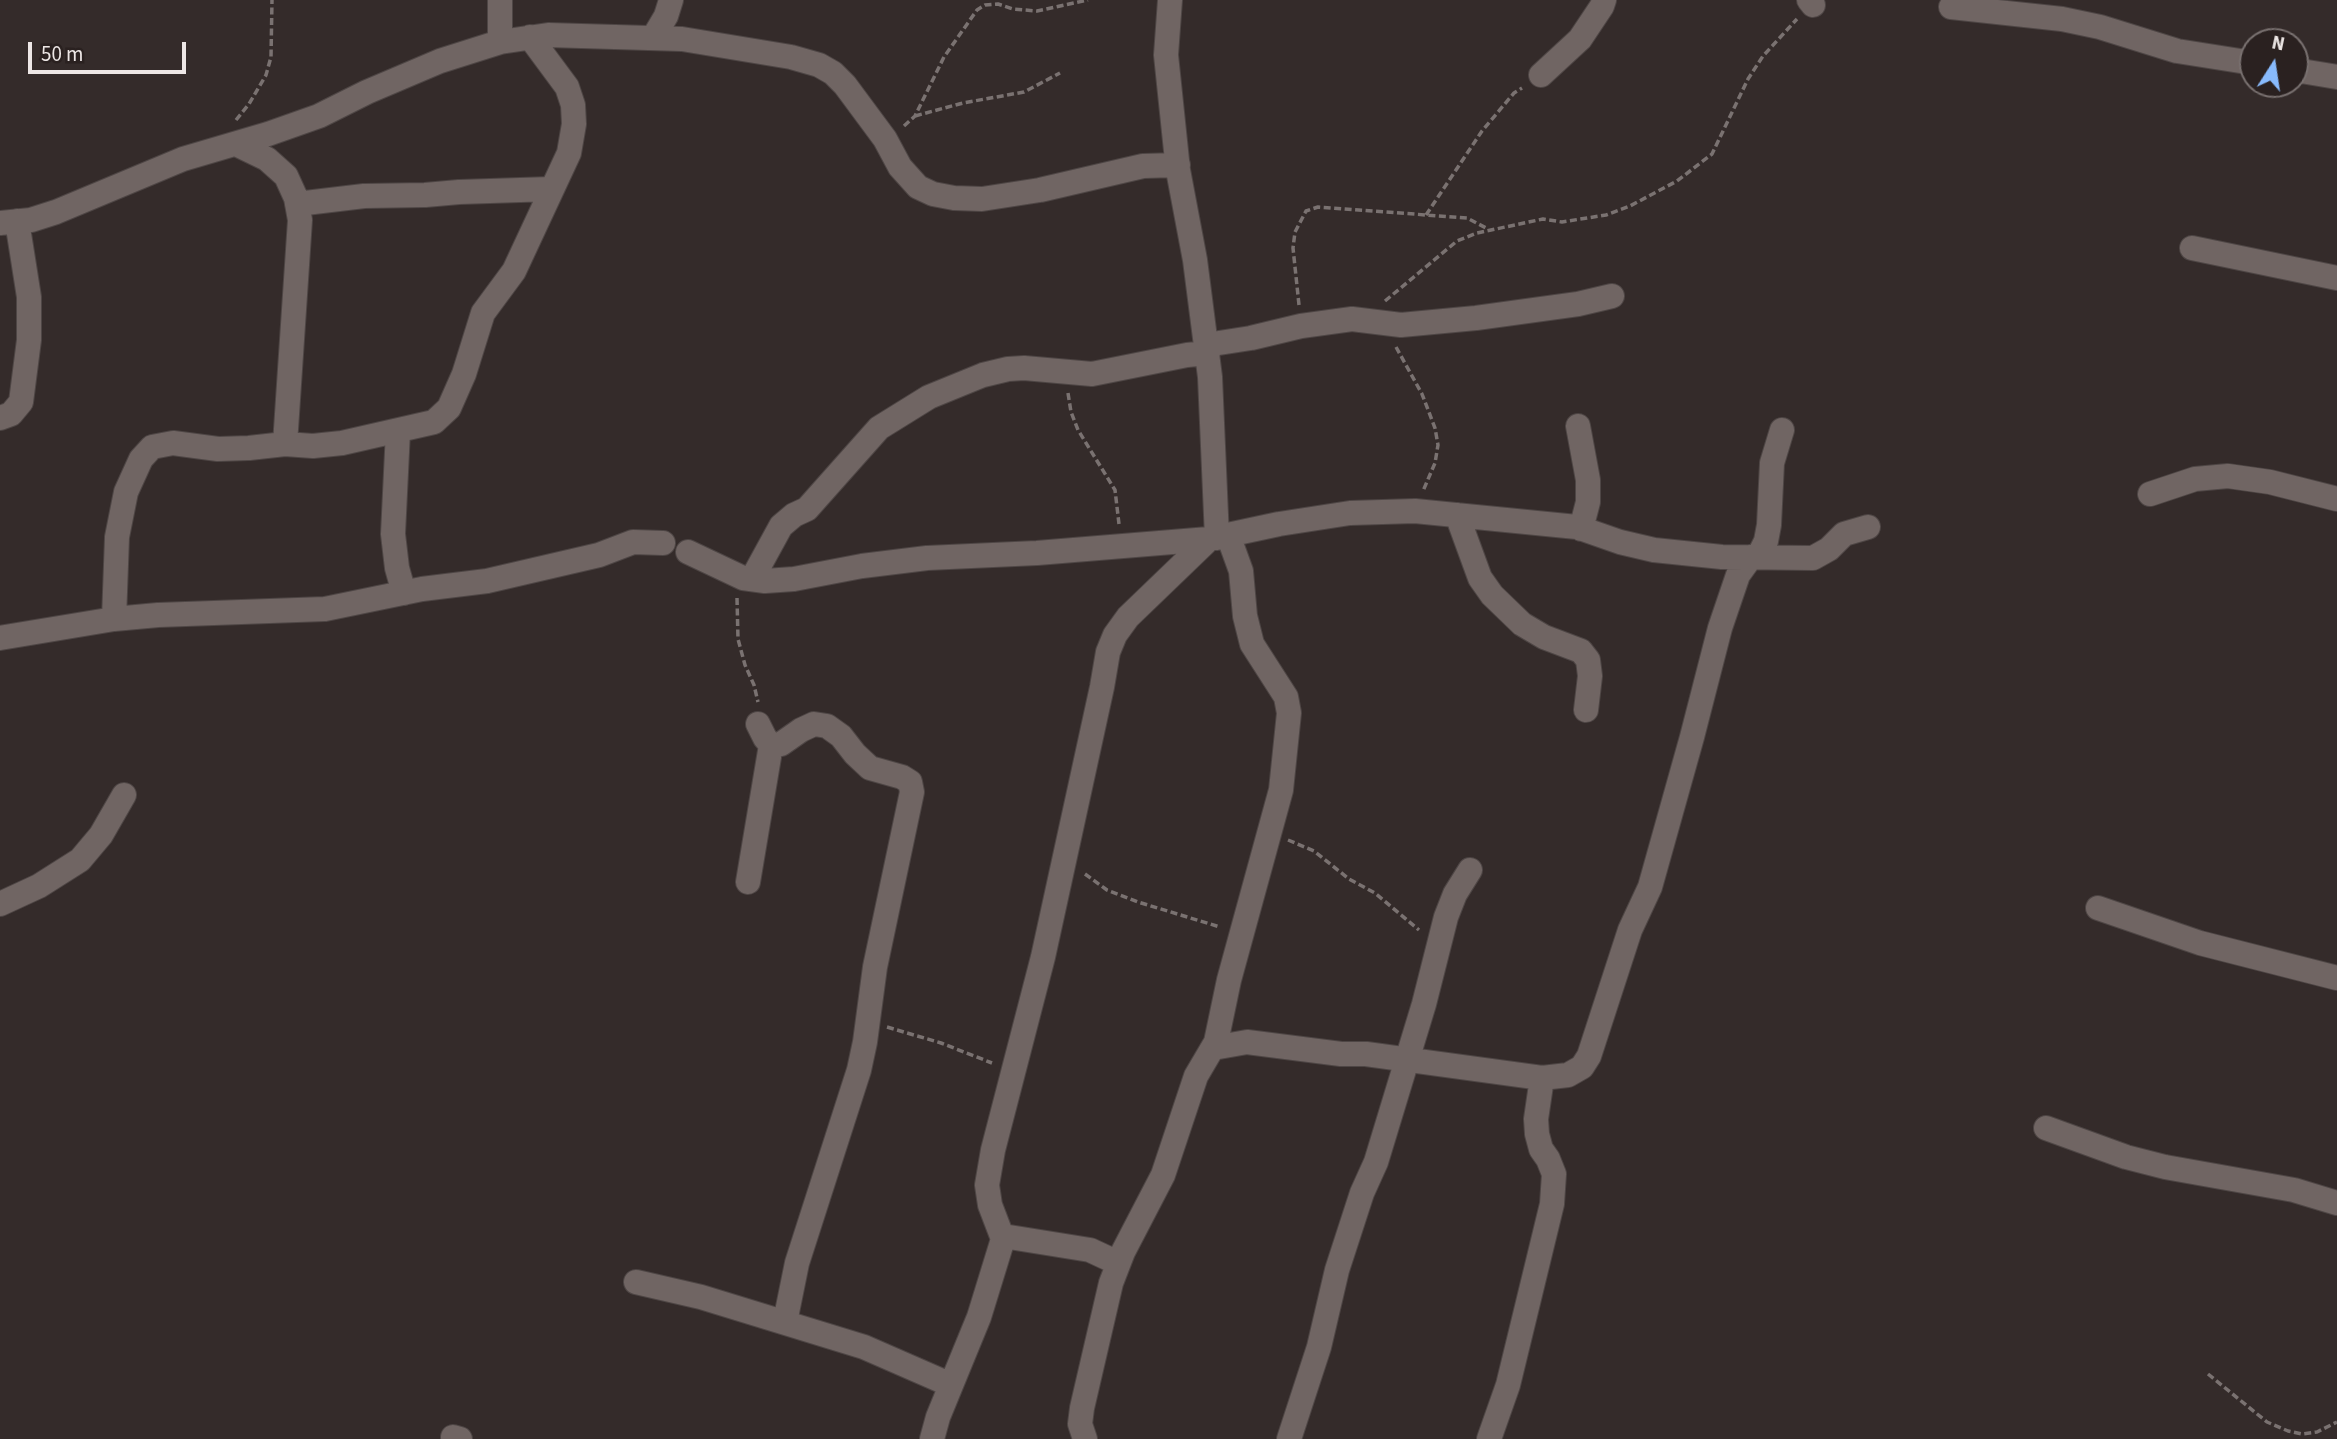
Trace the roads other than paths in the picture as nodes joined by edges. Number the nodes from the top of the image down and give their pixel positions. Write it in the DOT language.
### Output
graph roads {
  1 [pos="500,0"];
  2 [pos="671,0"];
  3 [pos="1170,0"];
  4 [pos="1604,0"];
  5 [pos="1951,7"];
  6 [pos="530,37"];
  7 [pos="653,38"];
  8 [pos="500,42"];
  9 [pos="2239,61"];
  10 [pos="2309,72"];
  11 [pos="1541,75"];
  12 [pos="2337,77"];
  13 [pos="234,134"];
  14 [pos="1178,165"];
  15 [pos="551,189"];
  16 [pos="298,204"];
  17 [pos="9,222"];
  18 [pos="2192,248"];
  19 [pos="2337,278"];
  20 [pos="1612,296"];
  21 [pos="1207,349"];
  22 [pos="0,418"];
  23 [pos="1578,426"];
  24 [pos="1782,430"];
  25 [pos="398,431"];
  26 [pos="285,444"];
  27 [pos="2150,494"];
  28 [pos="2337,499"];
  29 [pos="1457,515"];
  30 [pos="1868,527"];
  31 [pos="1581,529"];
  32 [pos="1218,538"];
  33 [pos="663,543"];
  34 [pos="688,552"];
  35 [pos="1754,557"];
  36 [pos="744,577"];
  37 [pos="404,593"];
  38 [pos="114,619"];
  39 [pos="0,638"];
  40 [pos="1586,710"];
  41 [pos="124,795"];
  42 [pos="1470,870"];
  43 [pos="748,882"];
  44 [pos="0,904"];
  45 [pos="2098,908"];
  46 [pos="2337,978"];
  47 [pos="1213,1048"];
  48 [pos="1406,1060"];
  49 [pos="1542,1078"];
  50 [pos="2046,1128"];
  51 [pos="2337,1203"];
  52 [pos="1003,1236"];
  53 [pos="1118,1263"];
  54 [pos="636,1282"];
  55 [pos="785,1322"];
  56 [pos="951,1385"];
  57 [pos="932,1439"];
  58 [pos="1085,1439"];
  59 [pos="1289,1439"];
  60 [pos="1489,1439"];
  1 -- 8 [label="street"];
  2 -- 7 [label="street"];
  3 -- 14 [label="street"];
  4 -- 11 [label="street"];
  5 -- 9 [label="street"];
  6 -- 7 [label="street"];
  6 -- 8 [label="street"];
  6 -- 15 [label="street"];
  7 -- 14 [label="street"];
  8 -- 13 [label="street"];
  10 -- 12 [label="street"];
  13 -- 16 [label="street"];
  13 -- 17 [label="street"];
  14 -- 21 [label="street"];
  15 -- 16 [label="street"];
  15 -- 25 [label="street"];
  16 -- 26 [label="street"];
  17 -- 22 [label="street"];
  18 -- 19 [label="street"];
  20 -- 21 [label="street"];
  21 -- 32 [label="street"];
  21 -- 36 [label="street"];
  23 -- 31 [label="street"];
  24 -- 35 [label="street"];
  25 -- 26 [label="street"];
  25 -- 37 [label="street"];
  26 -- 38 [label="street"];
  27 -- 28 [label="street"];
  29 -- 31 [label="street"];
  29 -- 32 [label="street"];
  29 -- 40 [label="street"];
  30 -- 35 [label="street"];
  31 -- 35 [label="street"];
  32 -- 36 [label="street"];
  32 -- 47 [label="street"];
  32 -- 52 [label="street"];
  33 -- 37 [label="street"];
  34 -- 36 [label="street"];
  35 -- 49 [label="street"];
  37 -- 38 [label="street"];
  38 -- 39 [label="street"];
  41 -- 44 [label="street"];
  42 -- 48 [label="street"];
  43 -- 55 [label="street"];
  45 -- 46 [label="street"];
  47 -- 48 [label="street"];
  47 -- 53 [label="street"];
  48 -- 49 [label="street"];
  48 -- 59 [label="street"];
  49 -- 60 [label="street"];
  50 -- 51 [label="street"];
  52 -- 53 [label="street"];
  52 -- 56 [label="street"];
  53 -- 58 [label="street"];
  54 -- 55 [label="street"];
  55 -- 56 [label="street"];
  56 -- 57 [label="street"];
}
